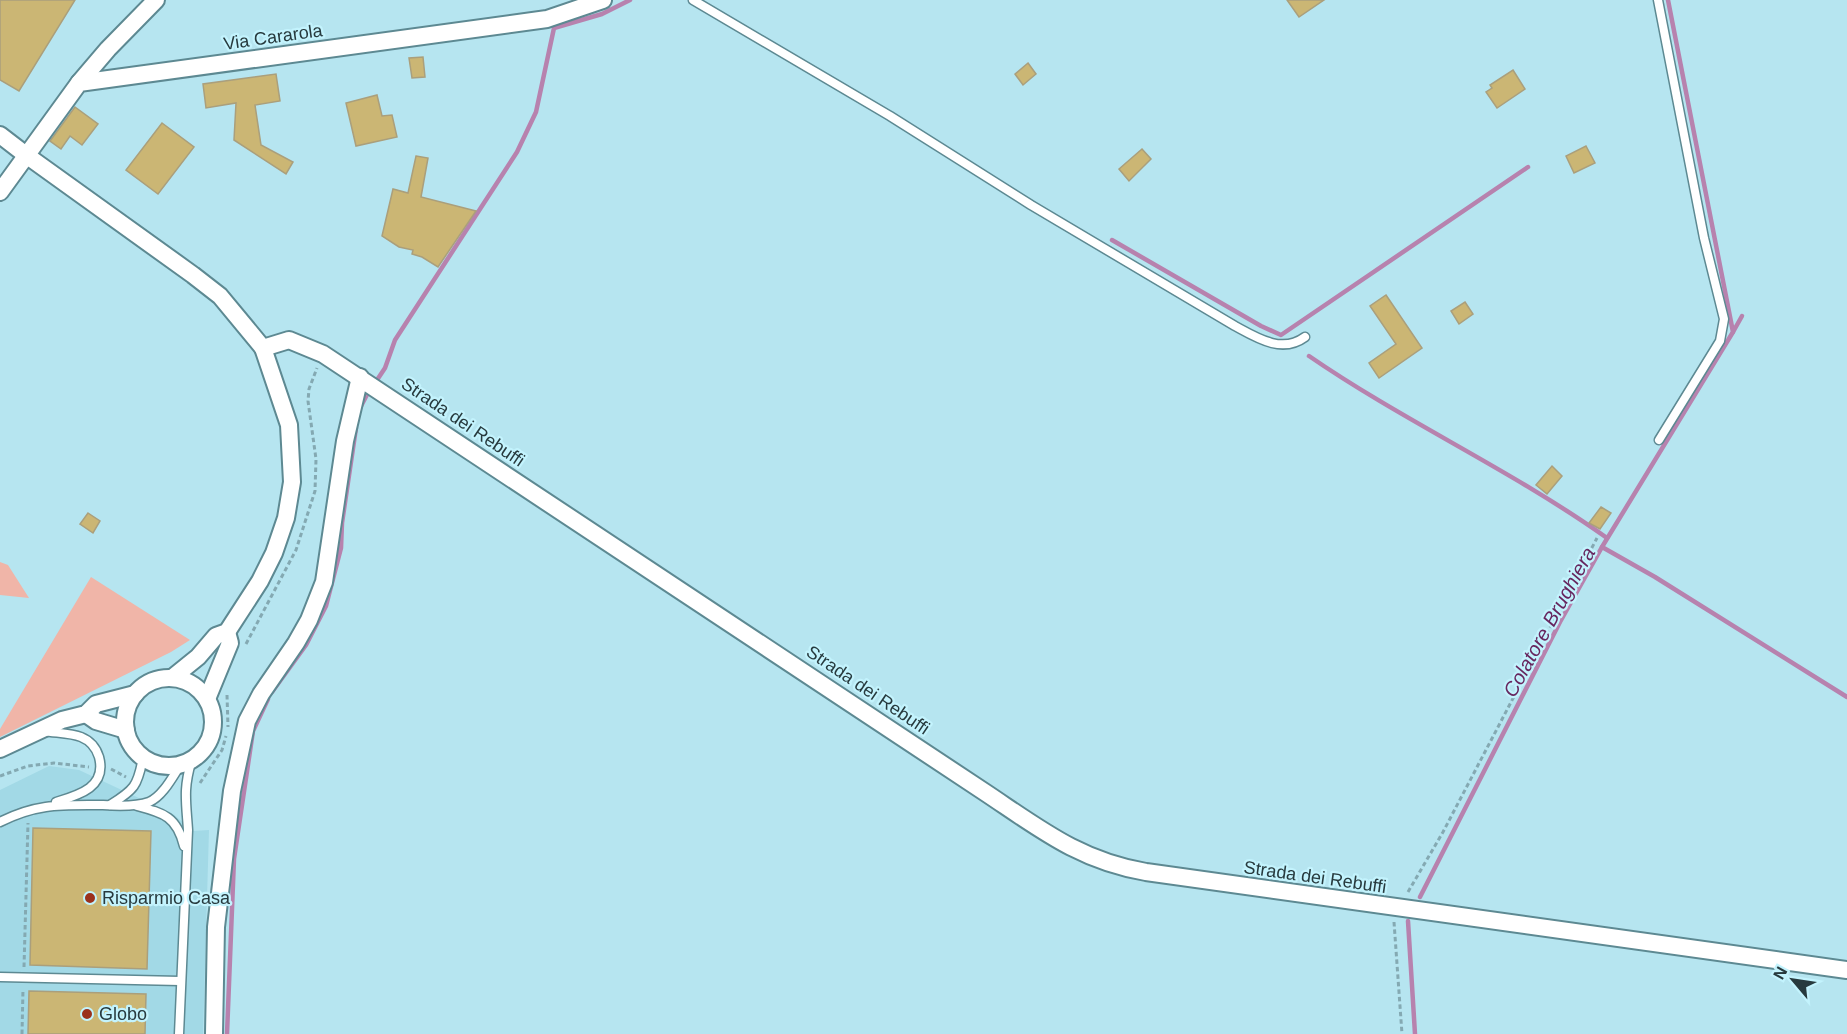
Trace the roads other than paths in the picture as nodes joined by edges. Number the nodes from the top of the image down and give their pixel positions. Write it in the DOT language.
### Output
graph roads {
  1 [pos="156,0"];
  2 [pos="603,0"];
  3 [pos="693,0"];
  4 [pos="1658,0"];
  5 [pos="79,83"];
  6 [pos="0,135"];
  7 [pos="26,155"];
  8 [pos="0,192"];
  9 [pos="1305,337"];
  10 [pos="263,348"];
  11 [pos="360,377"];
  12 [pos="1659,440"];
  13 [pos="227,632"];
  14 [pos="172,678"];
  15 [pos="135,694"];
  16 [pos="207,699"];
  17 [pos="86,714"];
  18 [pos="41,730"];
  19 [pos="126,730"];
  20 [pos="0,749"];
  21 [pos="143,757"];
  22 [pos="186,761"];
  23 [pos="133,805"];
  24 [pos="42,806"];
  25 [pos="109,806"];
  26 [pos="0,822"];
  27 [pos="186,856"];
  28 [pos="1847,970"];
  29 [pos="0,977"];
  30 [pos="180,981"];
  31 [pos="178,1034"];
  32 [pos="214,1034"];
  1 -- 5 [label="street"];
  2 -- 5 [label="street, Via Cararola"];
  3 -- 9 [label="lane"];
  4 -- 12 [label="lane"];
  5 -- 7 [label="street"];
  6 -- 7 [label="street"];
  7 -- 8 [label="street"];
  7 -- 10 [label="street"];
  10 -- 11 [label="street, Strada dei Rebuffi"];
  10 -- 13 [label="street"];
  11 -- 28 [label="street, Strada dei Rebuffi"];
  11 -- 32 [label="street"];
  13 -- 14 [label="street"];
  13 -- 16 [label="street"];
  14 -- 15 [label="street"];
  14 -- 16 [label="street"];
  15 -- 17 [label="street"];
  15 -- 19 [label="street"];
  16 -- 22 [label="street"];
  17 -- 18 [label="street"];
  17 -- 19 [label="street"];
  18 -- 20 [label="street"];
  18 -- 24 [label="lane"];
  19 -- 21 [label="street"];
  21 -- 22 [label="street"];
  21 -- 25 [label="lane"];
  22 -- 23 [label="lane"];
  22 -- 27 [label="lane"];
  23 -- 25 [label="lane"];
  23 -- 27 [label="lane"];
  24 -- 25 [label="lane"];
  24 -- 26 [label="lane"];
  27 -- 30 [label="lane"];
  29 -- 30 [label="lane"];
  30 -- 31 [label="lane"];
}
